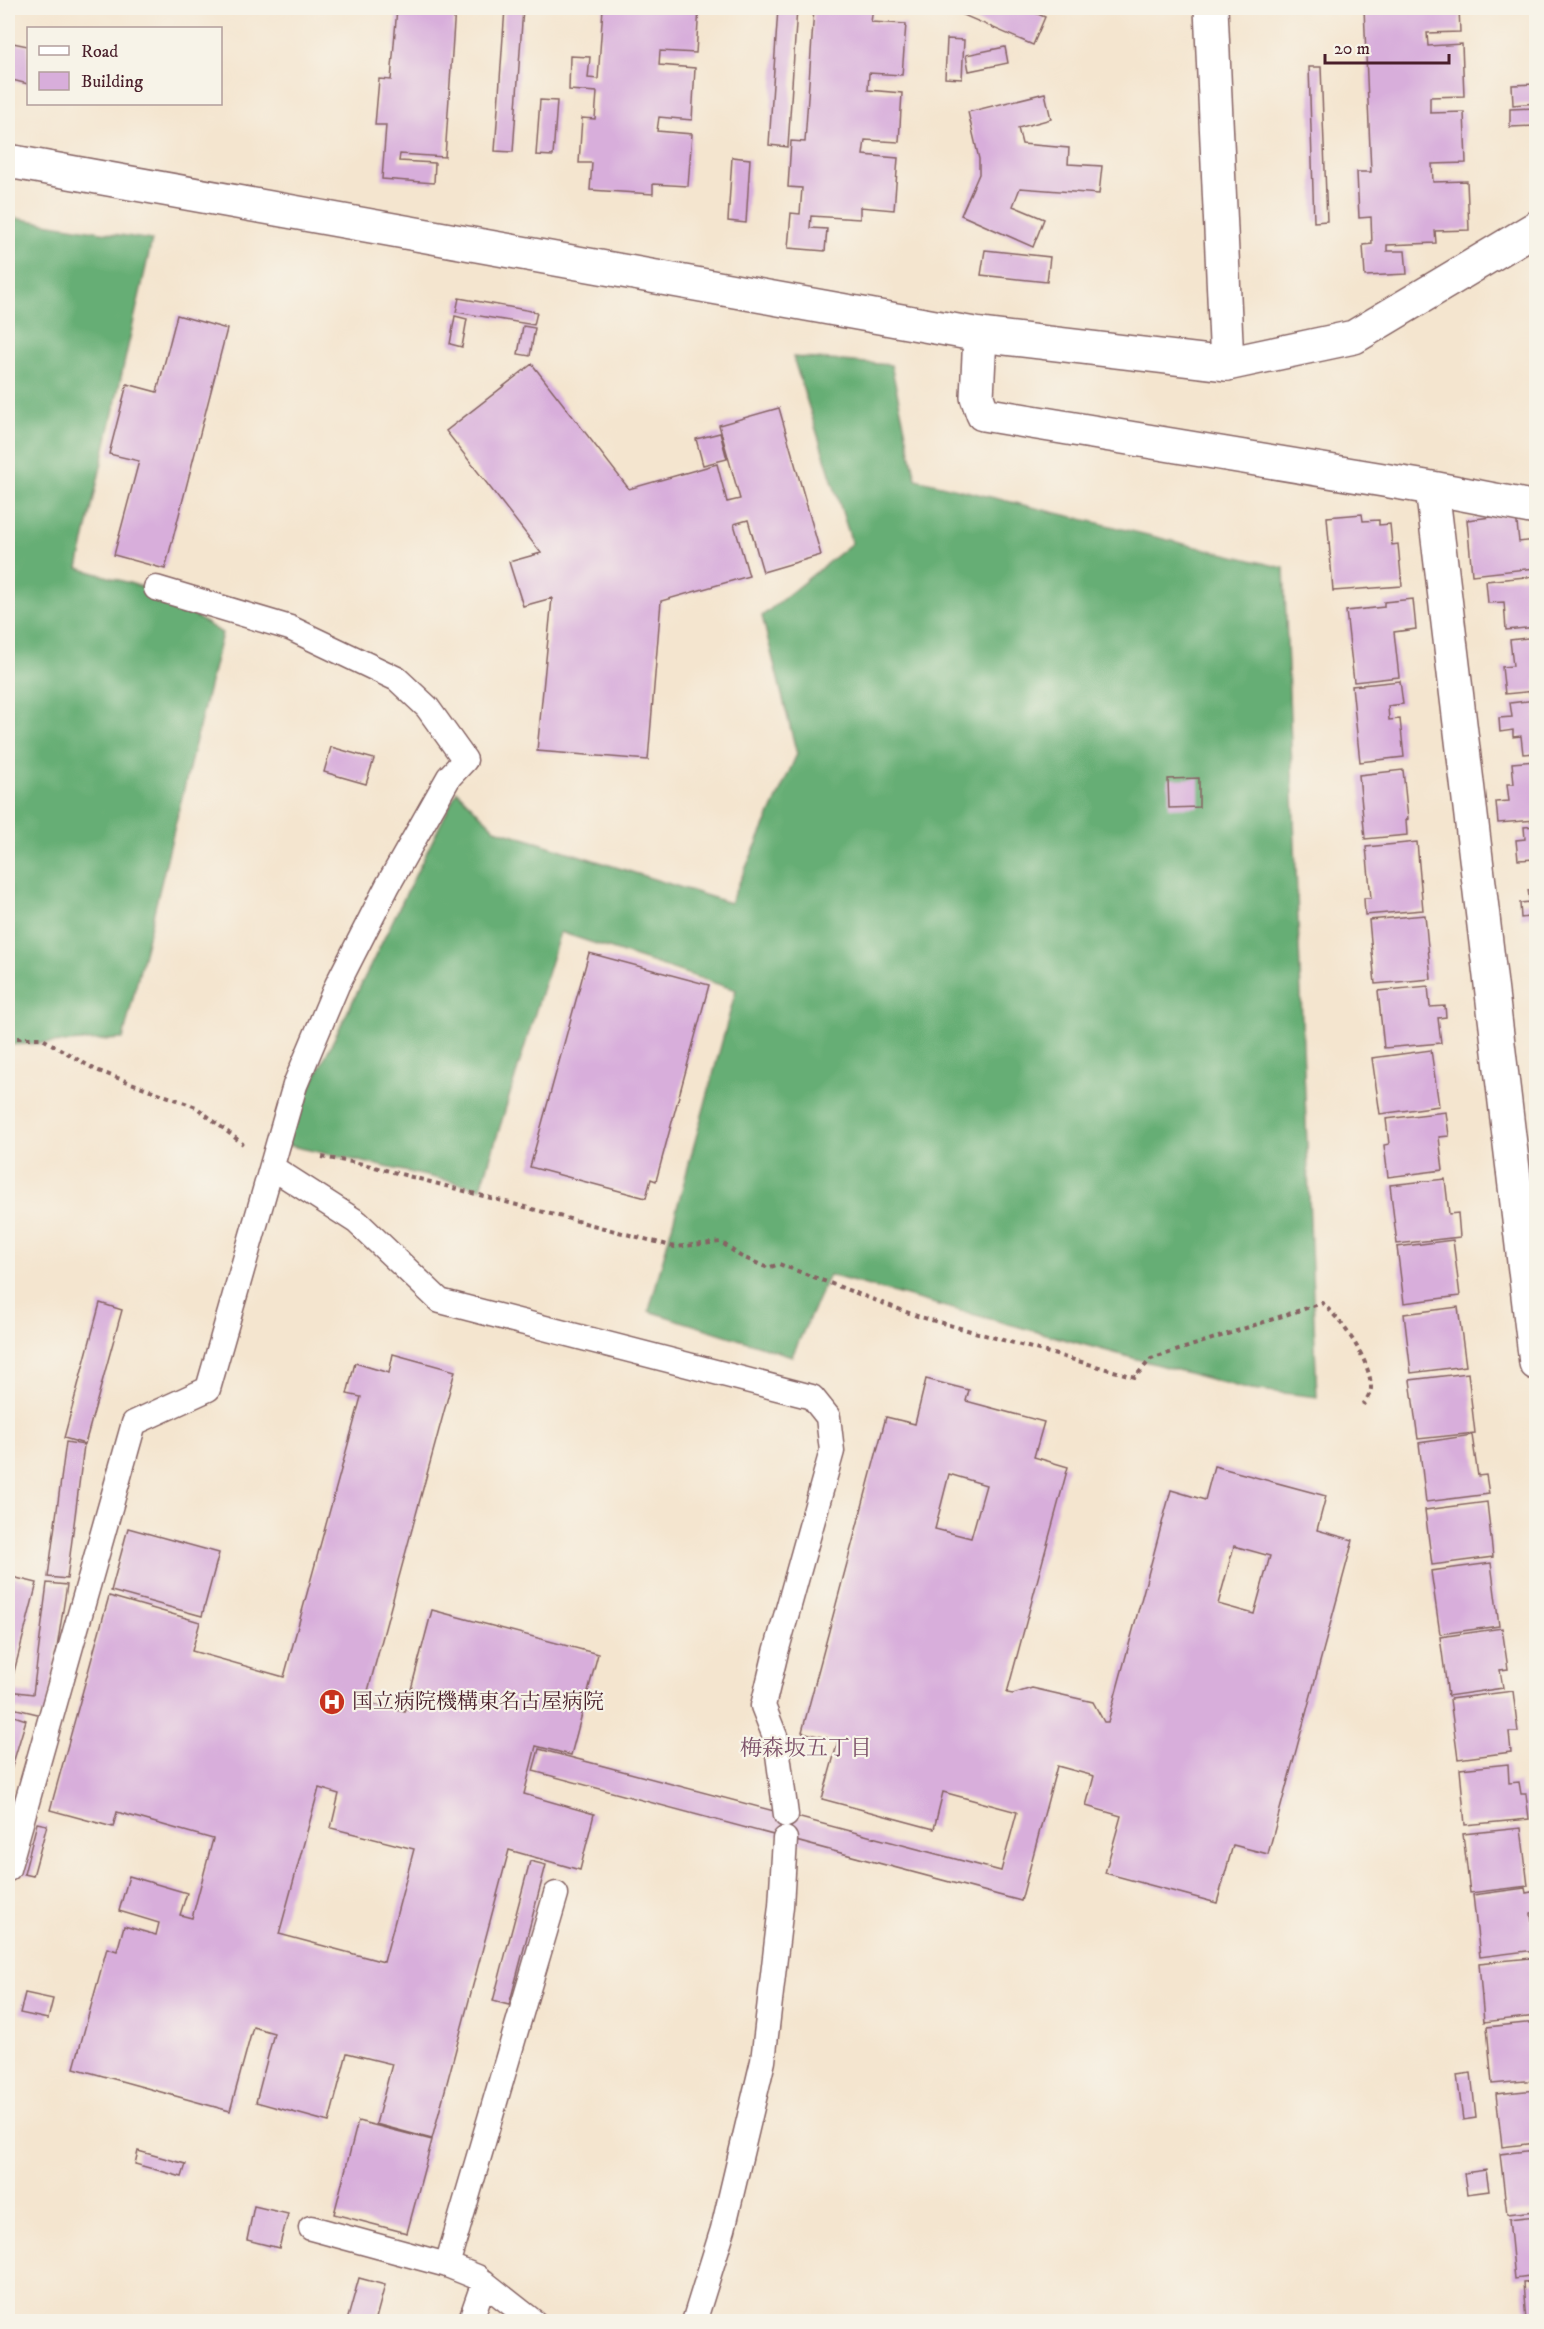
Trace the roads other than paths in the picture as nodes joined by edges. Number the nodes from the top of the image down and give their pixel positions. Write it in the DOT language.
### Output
graph roads {
  1 [pos="1211,8"];
  2 [pos="8,161"];
  3 [pos="1536,228"];
  4 [pos="980,335"];
  5 [pos="1227,364"];
  6 [pos="1432,488"];
  7 [pos="1536,508"];
  8 [pos="156,588"];
  9 [pos="275,1159"];
  10 [pos="1528,1224"];
  11 [pos="1536,1364"];
  12 [pos="786,1815"];
  13 [pos="785,1839"];
  14 [pos="8,1869"];
  15 [pos="556,1894"];
  16 [pos="311,2228"];
  17 [pos="447,2265"];
  18 [pos="484,2282"];
  19 [pos="470,2322"];
  20 [pos="534,2322"];
  21 [pos="694,2322"];
  1 -- 5 [label="street"];
  2 -- 4 [label="street"];
  3 -- 5 [label="street"];
  4 -- 5 [label="street"];
  4 -- 6 [label="street"];
  6 -- 7 [label="street"];
  6 -- 10 [label="street"];
  8 -- 9 [label="lane"];
  9 -- 12 [label="lane"];
  9 -- 14 [label="lane"];
  10 -- 11 [label="street"];
  13 -- 21 [label="lane"];
  15 -- 17 [label="lane"];
  16 -- 17 [label="lane"];
  17 -- 18 [label="lane"];
  18 -- 19 [label="lane"];
  18 -- 20 [label="lane"];
}
